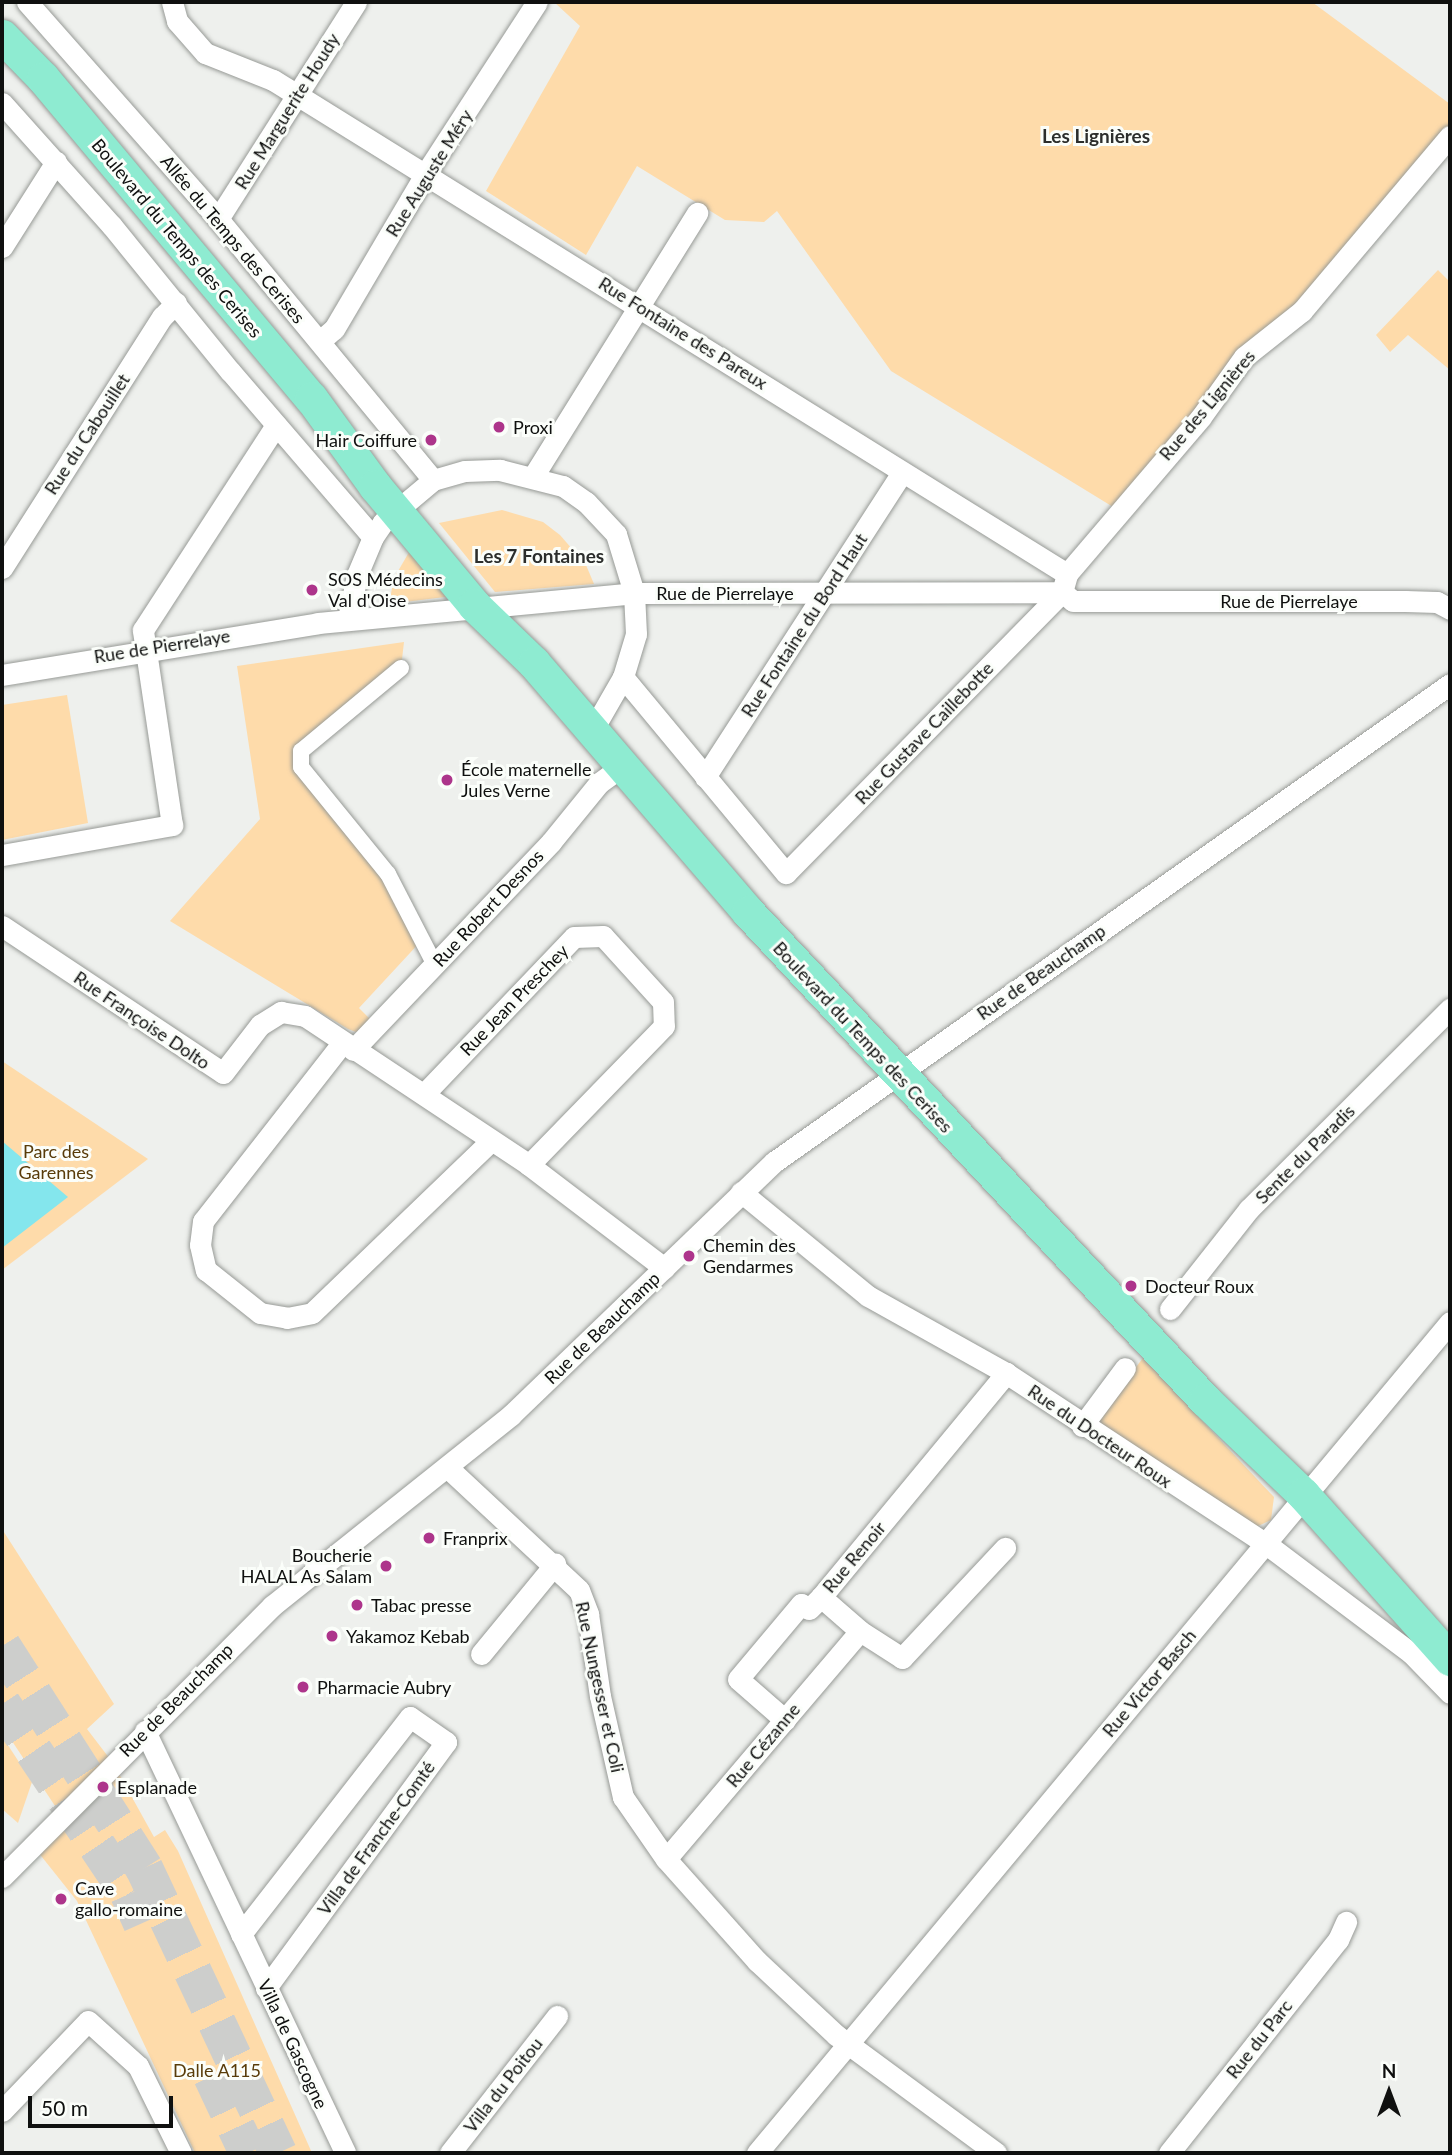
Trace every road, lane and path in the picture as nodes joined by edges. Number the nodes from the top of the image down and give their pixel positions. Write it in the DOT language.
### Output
graph roads {
  1 [pos="27,2"];
  2 [pos="172,2"];
  3 [pos="356,2"];
  4 [pos="537,2"];
  5 [pos="2,17"];
  6 [pos="2,36"];
  7 [pos="43,78"];
  8 [pos="296,96"];
  9 [pos="2,103"];
  10 [pos="1450,136"];
  11 [pos="56,162"];
  12 [pos="424,176"];
  13 [pos="697,213"];
  14 [pos="218,219"];
  15 [pos="2,247"];
  16 [pos="176,303"];
  17 [pos="639,305"];
  18 [pos="320,341"];
  19 [pos="276,425"];
  20 [pos="902,472"];
  21 [pos="534,475"];
  22 [pos="412,497"];
  23 [pos="373,537"];
  24 [pos="2,568"];
  25 [pos="1065,583"];
  26 [pos="634,593"];
  27 [pos="825,593"];
  28 [pos="484,604"];
  29 [pos="1450,609"];
  30 [pos="348,619"];
  31 [pos="145,649"];
  32 [pos="401,668"];
  33 [pos="2,675"];
  34 [pos="623,677"];
  35 [pos="1450,684"];
  36 [pos="592,731"];
  37 [pos="622,766"];
  38 [pos="705,777"];
  39 [pos="2,855"];
  40 [pos="2,926"];
  41 [pos="435,965"];
  42 [pos="1450,1009"];
  43 [pos="348,1046"];
  44 [pos="898,1074"];
  45 [pos="424,1094"];
  46 [pos="491,1142"];
  47 [pos="529,1165"];
  48 [pos="741,1192"];
  49 [pos="664,1268"];
  50 [pos="1170,1309"];
  51 [pos="1450,1322"];
  52 [pos="1125,1368"];
  53 [pos="1006,1373"];
  54 [pos="1082,1426"];
  55 [pos="447,1467"];
  56 [pos="1297,1501"];
  57 [pos="1265,1543"];
  58 [pos="1005,1549"];
  59 [pos="555,1564"];
  60 [pos="821,1597"];
  61 [pos="860,1631"];
  62 [pos="481,1654"];
  63 [pos="1450,1659"];
  64 [pos="1450,1693"];
  65 [pos="785,1720"];
  66 [pos="145,1731"];
  67 [pos="666,1859"];
  68 [pos="2,1877"];
  69 [pos="1346,1922"];
  70 [pos="240,1934"];
  71 [pos="266,1987"];
  72 [pos="557,2016"];
  73 [pos="848,2044"];
  74 [pos="2,2111"];
  75 [pos="181,2153"];
  76 [pos="345,2153"];
  77 [pos="450,2153"];
  78 [pos="757,2153"];
  79 [pos="996,2153"];
  80 [pos="1169,2153"];
  1 -- 14 [label="street, Allée du Temps des Cerises"];
  2 -- 8 [label="street, Rue Fontaine des Pareux"];
  3 -- 8 [label="street, Rue Marguerite Houdy"];
  4 -- 12 [label="street, Rue Auguste Méry"];
  5 -- 7 [label="main road, Boulevard du Temps des Cerises"];
  6 -- 7 [label="main road, Boulevard du Temps des Cerises"];
  7 -- 22 [label="main road, Boulevard du Temps des Cerises"];
  8 -- 12 [label="street, Rue Fontaine des Pareux"];
  8 -- 14 [label="street, Rue Marguerite Houdy"];
  9 -- 11 [label="street"];
  10 -- 25 [label="street, Rue des Lignières"];
  11 -- 15 [label="street"];
  11 -- 16 [label="street"];
  12 -- 17 [label="street, Rue Fontaine des Pareux"];
  12 -- 18 [label="street, Rue Auguste Méry"];
  13 -- 17 [label="street"];
  14 -- 18 [label="street, Allée du Temps des Cerises"];
  16 -- 19 [label="street"];
  16 -- 24 [label="street, Rue du Cabouillet"];
  17 -- 20 [label="street, Rue Fontaine des Pareux"];
  17 -- 21 [label="street"];
  18 -- 22 [label="street, Allée du Temps des Cerises"];
  19 -- 23 [label="street"];
  19 -- 31 [label="street"];
  20 -- 25 [label="street, Rue Fontaine des Pareux"];
  20 -- 27 [label="street, Rue Fontaine du Bord Haut"];
  21 -- 22 [label="street"];
  21 -- 26 [label="street"];
  22 -- 23 [label="street"];
  22 -- 28 [label="main road, Boulevard du Temps des Cerises"];
  23 -- 30 [label="street"];
  25 -- 27 [label="street, Rue de Pierrelaye"];
  25 -- 29 [label="street, Rue de Pierrelaye"];
  25 -- 38 [label="street, Rue Gustave Caillebotte"];
  26 -- 27 [label="street, Rue de Pierrelaye"];
  26 -- 28 [label="street, Rue de Pierrelaye"];
  26 -- 34 [label="street"];
  27 -- 38 [label="street, Rue Fontaine du Bord Haut"];
  28 -- 30 [label="street, Rue de Pierrelaye"];
  28 -- 36 [label="main road, Boulevard du Temps des Cerises"];
  30 -- 31 [label="street, Rue de Pierrelaye"];
  31 -- 33 [label="street, Rue de Pierrelaye"];
  31 -- 39 [label="street"];
  32 -- 41 [label="street"];
  34 -- 36 [label="street"];
  34 -- 38 [label="street"];
  35 -- 44 [label="street, Rue de Beauchamp"];
  36 -- 37 [label="main road, Boulevard du Temps des Cerises"];
  37 -- 41 [label="street, Rue Robert Desnos"];
  37 -- 44 [label="main road, Boulevard du Temps des Cerises"];
  40 -- 43 [label="street, Rue Françoise Dolto"];
  41 -- 43 [label="street, Rue Robert Desnos"];
  42 -- 50 [label="street, Sente du Paradis"];
  43 -- 45 [label="street"];
  43 -- 46 [label="street, Rue Robert Desnos"];
  44 -- 48 [label="street, Rue de Beauchamp"];
  44 -- 56 [label="main road, Boulevard du Temps des Cerises"];
  45 -- 46 [label="street"];
  45 -- 47 [label="street, Rue Jean Preschey"];
  46 -- 47 [label="street"];
  47 -- 49 [label="street"];
  48 -- 49 [label="street, Rue de Beauchamp"];
  48 -- 53 [label="street, Rue du Docteur Roux"];
  49 -- 55 [label="street, Rue de Beauchamp"];
  51 -- 56 [label="street, Rue Victor Basch"];
  52 -- 54 [label="street"];
  53 -- 54 [label="street, Rue du Docteur Roux"];
  53 -- 60 [label="street, Rue Renoir"];
  54 -- 57 [label="street, Rue du Docteur Roux"];
  55 -- 59 [label="street, Rue Nungesser et Coli"];
  55 -- 66 [label="street, Rue de Beauchamp"];
  56 -- 57 [label="street, Rue Victor Basch"];
  56 -- 63 [label="main road, Boulevard du Temps des Cerises"];
  57 -- 64 [label="street, Rue du Docteur Roux"];
  57 -- 73 [label="street, Rue Victor Basch"];
  58 -- 61 [label="street"];
  59 -- 62 [label="street"];
  59 -- 67 [label="street, Rue Nungesser et Coli"];
  60 -- 61 [label="street"];
  60 -- 65 [label="street, Rue Renoir"];
  61 -- 65 [label="street, Rue Cézanne"];
  65 -- 67 [label="street, Rue Cézanne"];
  66 -- 68 [label="street, Rue de Beauchamp"];
  66 -- 70 [label="street, Villa de Gascogne"];
  67 -- 73 [label="street, Rue Nungesser et Coli"];
  69 -- 80 [label="street, Rue du Parc"];
  70 -- 71 [label="street, Villa de Gascogne"];
  70 -- 71 [label="street, Villa de Franche-Comté"];
  71 -- 76 [label="street, Villa de Gascogne"];
  72 -- 77 [label="street, Villa du Poitou"];
  73 -- 78 [label="street, Rue Victor Basch"];
  73 -- 79 [label="street, Rue Nungesser et Coli"];
  74 -- 75 [label="street"];
}
